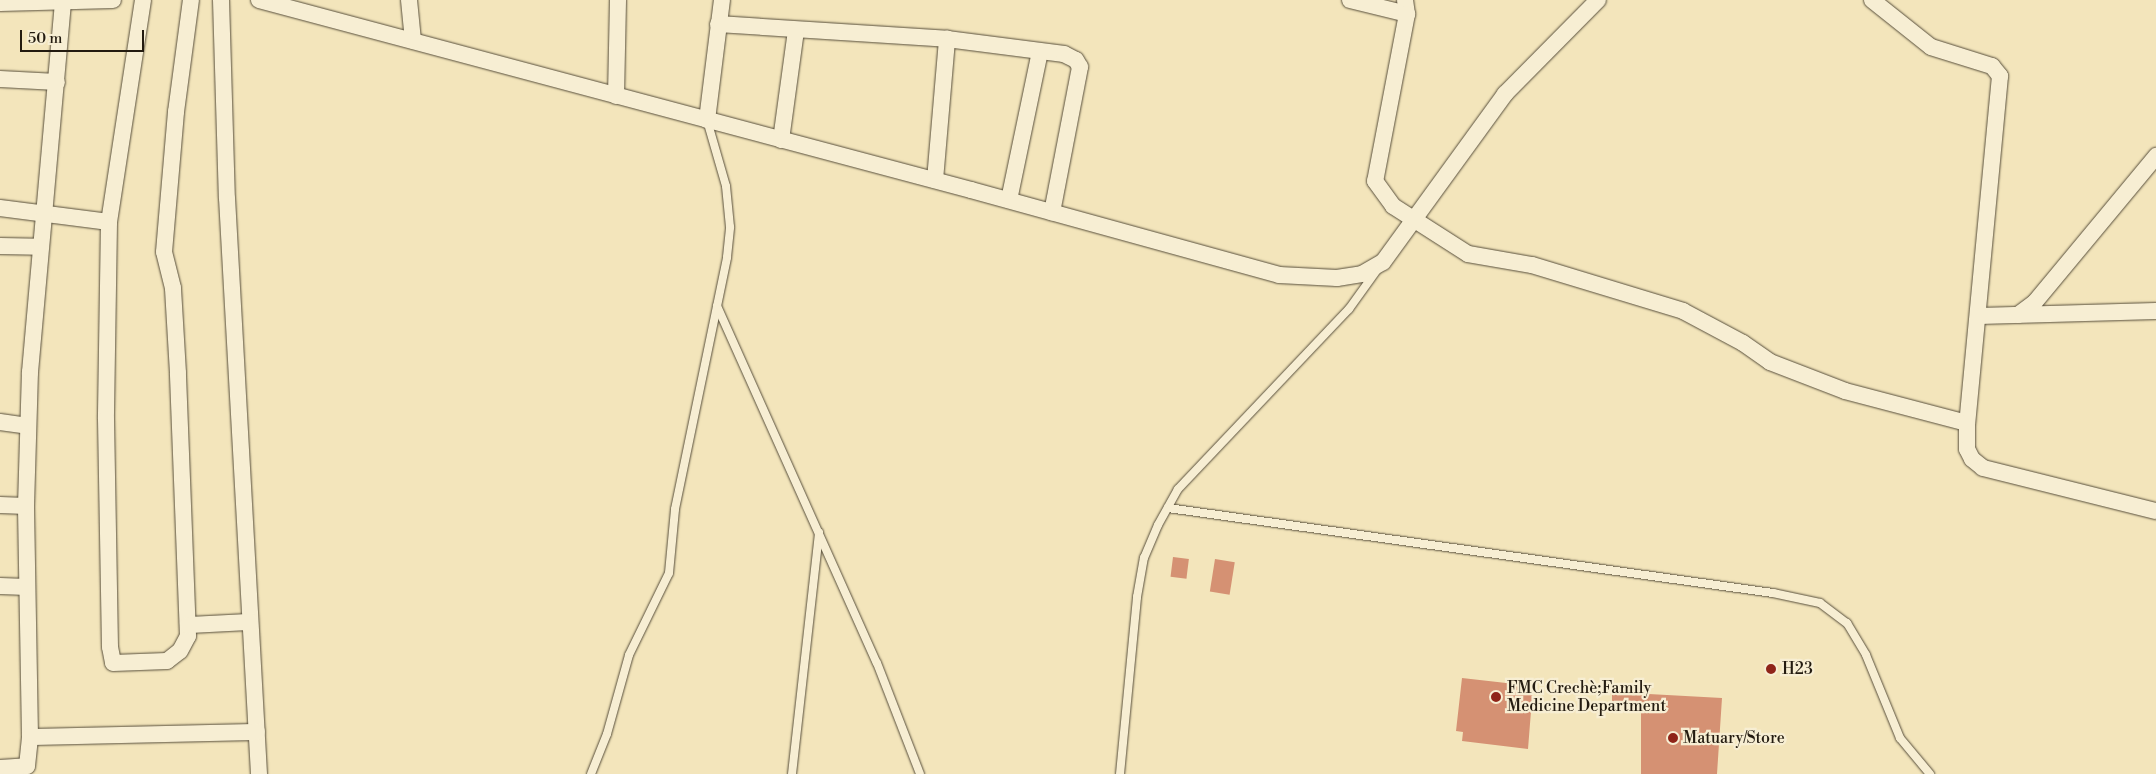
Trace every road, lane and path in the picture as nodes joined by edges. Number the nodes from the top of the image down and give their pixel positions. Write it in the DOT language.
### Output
graph roads {
  1 [pos="113,0"];
  2 [pos="142,0"];
  3 [pos="191,0"];
  4 [pos="221,0"];
  5 [pos="259,0"];
  6 [pos="409,0"];
  7 [pos="618,0"];
  8 [pos="722,0"];
  9 [pos="1350,0"];
  10 [pos="1598,0"];
  11 [pos="1872,0"];
  12 [pos="63,2"];
  13 [pos="0,4"];
  14 [pos="1406,7"];
  15 [pos="718,24"];
  16 [pos="796,30"];
  17 [pos="948,39"];
  18 [pos="413,42"];
  19 [pos="1040,51"];
  20 [pos="0,79"];
  21 [pos="57,82"];
  22 [pos="616,96"];
  23 [pos="707,120"];
  24 [pos="781,140"];
  25 [pos="2156,156"];
  26 [pos="935,180"];
  27 [pos="1009,200"];
  28 [pos="0,208"];
  29 [pos="43,211"];
  30 [pos="1052,212"];
  31 [pos="1414,220"];
  32 [pos="109,222"];
  33 [pos="0,246"];
  34 [pos="39,247"];
  35 [pos="1383,262"];
  36 [pos="717,306"];
  37 [pos="2156,312"];
  38 [pos="2018,315"];
  39 [pos="1980,316"];
  40 [pos="0,422"];
  41 [pos="1967,423"];
  42 [pos="28,426"];
  43 [pos="0,505"];
  44 [pos="26,506"];
  45 [pos="1168,508"];
  46 [pos="2156,511"];
  47 [pos="819,531"];
  48 [pos="0,586"];
  49 [pos="27,587"];
  50 [pos="250,622"];
  51 [pos="188,625"];
  52 [pos="257,732"];
  53 [pos="30,737"];
  54 [pos="0,768"];
  55 [pos="259,774"];
  56 [pos="591,774"];
  57 [pos="792,774"];
  58 [pos="920,774"];
  59 [pos="1120,774"];
  60 [pos="1930,774"];
  1 -- 12 [label="street"];
  2 -- 32 [label="street"];
  3 -- 51 [label="street"];
  4 -- 50 [label="street"];
  5 -- 18 [label="street"];
  6 -- 18 [label="street"];
  7 -- 22 [label="street"];
  8 -- 15 [label="street"];
  9 -- 14 [label="street"];
  10 -- 31 [label="street"];
  11 -- 39 [label="street"];
  12 -- 13 [label="street"];
  12 -- 21 [label="street"];
  14 -- 31 [label="street"];
  15 -- 16 [label="street"];
  15 -- 23 [label="street"];
  16 -- 17 [label="street"];
  16 -- 24 [label="street"];
  17 -- 19 [label="street"];
  17 -- 26 [label="street"];
  18 -- 22 [label="street"];
  19 -- 27 [label="street"];
  19 -- 30 [label="street"];
  20 -- 21 [label="street"];
  21 -- 29 [label="street"];
  22 -- 23 [label="street"];
  23 -- 24 [label="street"];
  23 -- 36 [label="lane"];
  24 -- 26 [label="street"];
  25 -- 38 [label="street"];
  26 -- 27 [label="street"];
  27 -- 30 [label="street"];
  28 -- 29 [label="street"];
  29 -- 32 [label="street"];
  29 -- 34 [label="street"];
  30 -- 35 [label="street"];
  31 -- 35 [label="street"];
  31 -- 41 [label="street"];
  32 -- 51 [label="street"];
  33 -- 34 [label="street"];
  34 -- 42 [label="street"];
  35 -- 45 [label="lane"];
  36 -- 47 [label="lane"];
  36 -- 56 [label="lane"];
  37 -- 38 [label="street"];
  38 -- 39 [label="street"];
  39 -- 41 [label="street"];
  40 -- 42 [label="street"];
  41 -- 46 [label="street"];
  42 -- 44 [label="street"];
  43 -- 44 [label="street"];
  44 -- 49 [label="street"];
  45 -- 59 [label="lane"];
  45 -- 60 [label="lane"];
  47 -- 57 [label="lane"];
  47 -- 58 [label="lane"];
  48 -- 49 [label="street"];
  49 -- 53 [label="street"];
  50 -- 51 [label="street"];
  50 -- 52 [label="street"];
  52 -- 53 [label="street"];
  52 -- 55 [label="street"];
  53 -- 54 [label="street"];
}
